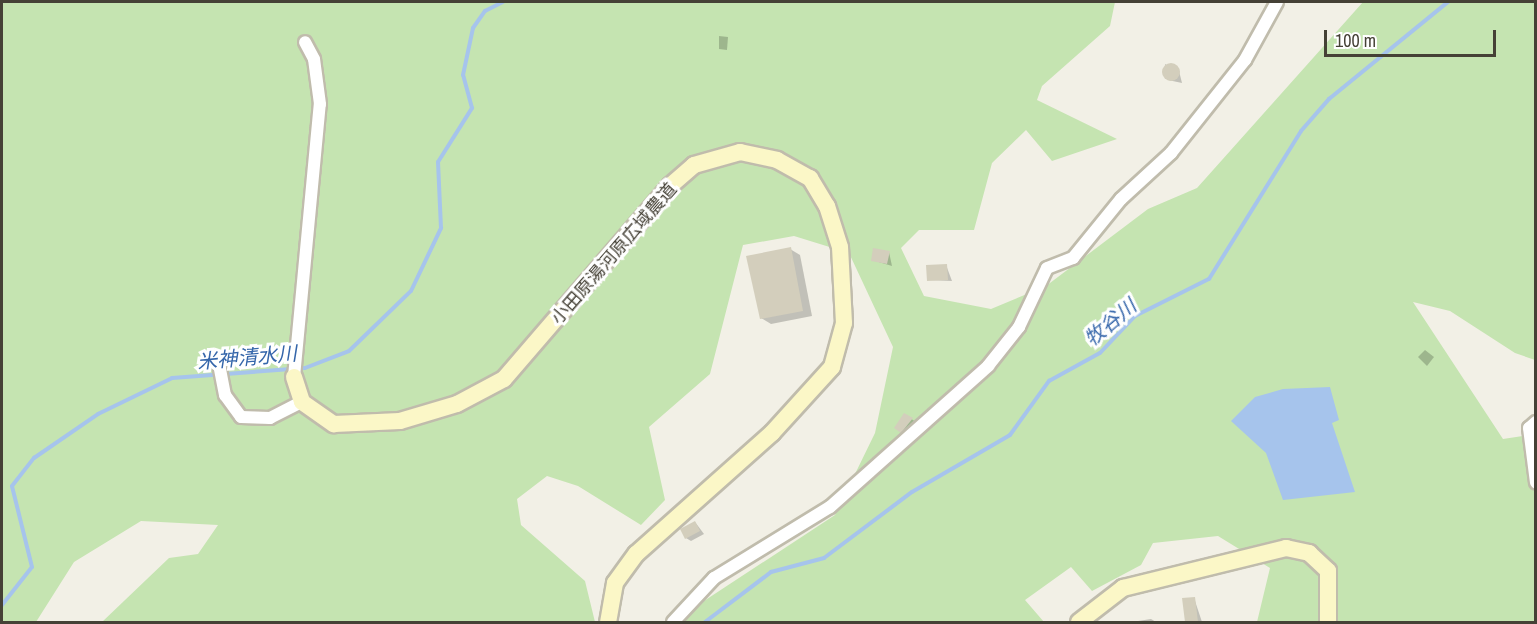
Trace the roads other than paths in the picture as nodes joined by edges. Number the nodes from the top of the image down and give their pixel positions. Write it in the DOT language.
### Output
graph roads {
  1 [pos="1278,2"];
  2 [pos="305,42"];
  3 [pos="218,362"];
  4 [pos="294,377"];
  5 [pos="302,402"];
  6 [pos="1536,422"];
  7 [pos="1536,483"];
  8 [pos="608,622"];
  9 [pos="673,622"];
  10 [pos="1079,622"];
  11 [pos="1328,622"];
  1 -- 9 [label="street"];
  2 -- 4 [label="street"];
  3 -- 5 [label="street"];
  4 -- 5 [label="street"];
  5 -- 8 [label="street, 小田原湯河原広域農道"];
  6 -- 7 [label="street"];
  10 -- 11 [label="street"];
}
